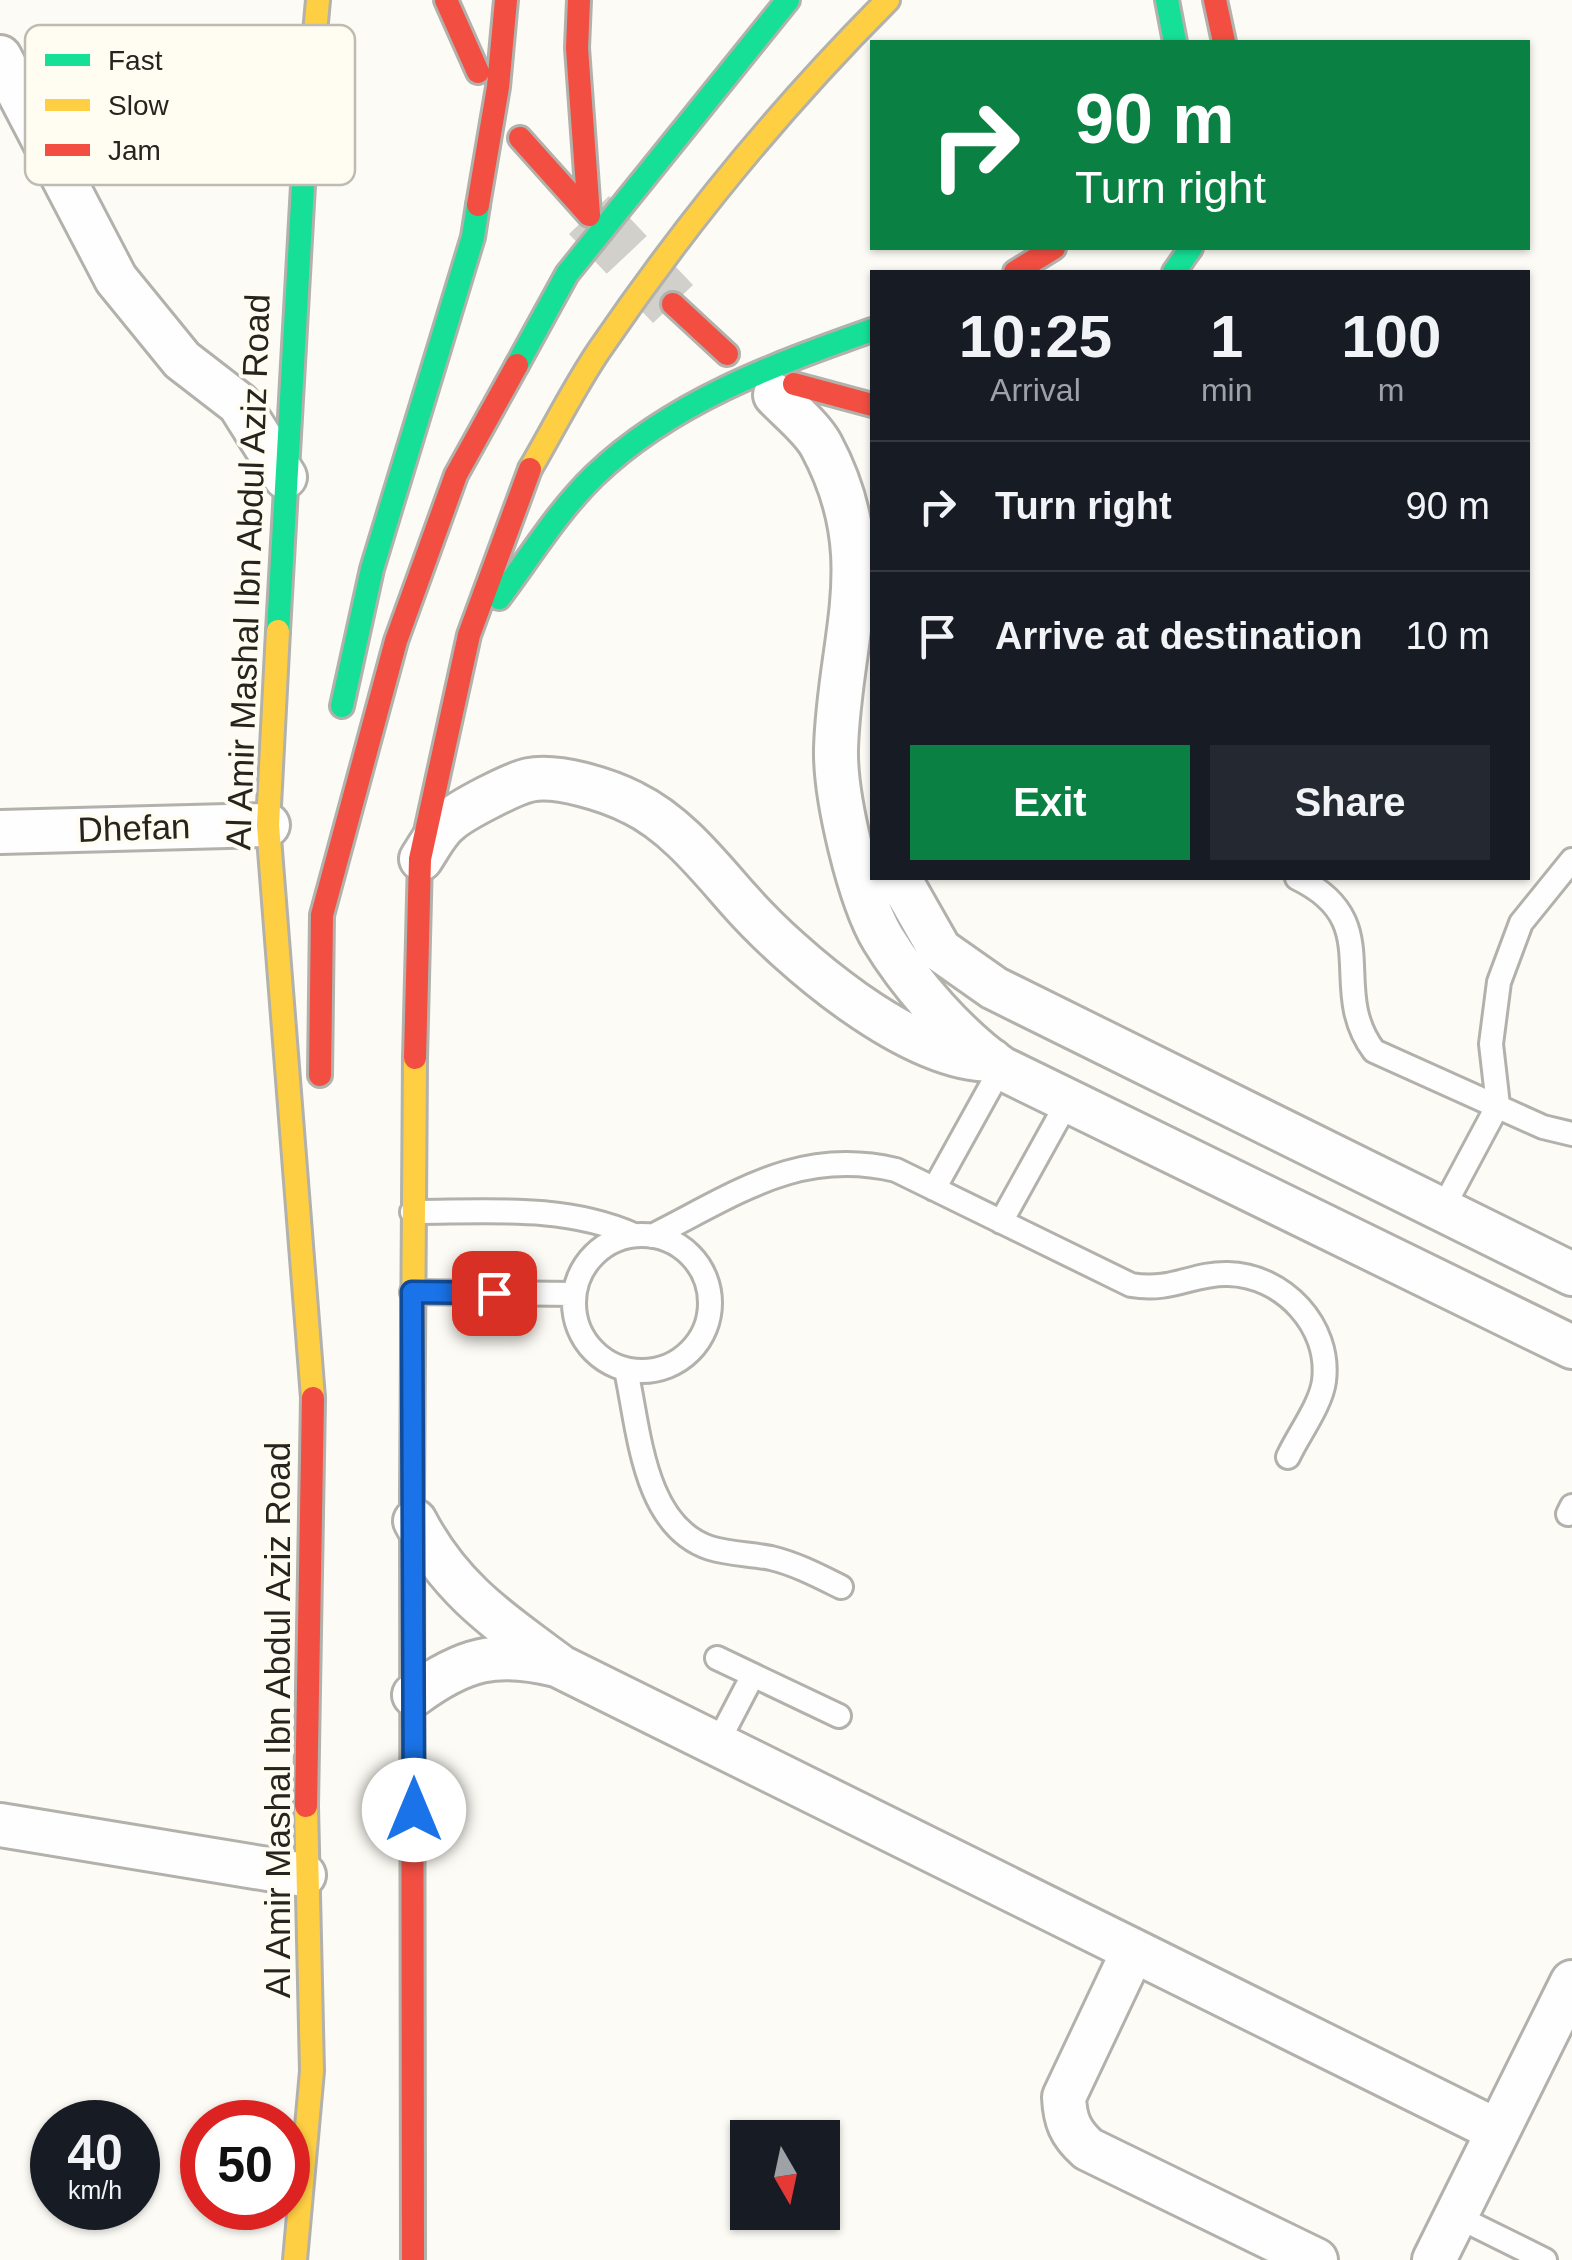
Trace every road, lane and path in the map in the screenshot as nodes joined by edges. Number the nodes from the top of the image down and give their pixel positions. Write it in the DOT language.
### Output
graph roads {
  1 [pos="318,0"];
  2 [pos="446,0"];
  3 [pos="506,0"];
  4 [pos="579,0"];
  5 [pos="788,0"];
  6 [pos="888,0"];
  7 [pos="1146,0"];
  8 [pos="1167,0"];
  9 [pos="1216,0"];
  10 [pos="316,25"];
  11 [pos="1148,28"];
  12 [pos="1175,40"];
  13 [pos="1224,40"];
  14 [pos="0,58"];
  15 [pos="478,72"];
  16 [pos="25,106"];
  17 [pos="520,138"];
  18 [pos="67,185"];
  19 [pos="300,185"];
  20 [pos="1051,250"];
  21 [pos="1019,270"];
  22 [pos="672,304"];
  23 [pos="870,331"];
  24 [pos="726,354"];
  25 [pos="784,390"];
  26 [pos="870,406"];
  27 [pos="285,476"];
  28 [pos="469,635"];
  29 [pos="337,730"];
  30 [pos="327,804"];
  31 [pos="268,824"];
  32 [pos="0,832"];
  33 [pos="420,859"];
  34 [pos="1572,860"];
  35 [pos="900,880"];
  36 [pos="1300,880"];
  37 [pos="322,915"];
  38 [pos="996,1064"];
  39 [pos="320,1090"];
  40 [pos="1068,1100"];
  41 [pos="1228,1103"];
  42 [pos="1498,1106"];
  43 [pos="1572,1134"];
  44 [pos="1198,1164"];
  45 [pos="318,1168"];
  46 [pos="934,1188"];
  47 [pos="412,1212"];
  48 [pos="1461,1217"];
  49 [pos="1001,1222"];
  50 [pos="643,1236"];
  51 [pos="1572,1274"];
  52 [pos="1448,1287"];
  53 [pos="412,1292"];
  54 [pos="574,1294"];
  55 [pos="1572,1347"];
  56 [pos="626,1370"];
  57 [pos="315,1420"];
  58 [pos="1288,1457"];
  59 [pos="415,1521"];
  60 [pos="842,1588"];
  61 [pos="717,1658"];
  62 [pos="561,1666"];
  63 [pos="753,1675"];
  64 [pos="414,1695"];
  65 [pos="839,1716"];
  66 [pos="716,1746"];
  67 [pos="0,1825"];
  68 [pos="304,1876"];
  69 [pos="1133,1952"];
  70 [pos="1572,1982"];
  71 [pos="1498,2130"];
  72 [pos="1456,2216"];
  73 [pos="295,2260"];
  74 [pos="413,2260"];
  75 [pos="1316,2260"];
  76 [pos="1434,2260"];
  77 [pos="1544,2260"];
  1 -- 10 [label="main road, Al Amir Mashal Ibn Abdul Aziz Road"];
  2 -- 15 [label="main road"];
  3 -- 29 [label="main road"];
  4 -- 17 [label="main road"];
  5 -- 37 [label="main road"];
  6 -- 28 [label="main road"];
  7 -- 11 [label="main road"];
  8 -- 12 [label="main road"];
  9 -- 13 [label="main road"];
  14 -- 16 [label="street"];
  18 -- 27 [label="street"];
  19 -- 27 [label="main road, Al Amir Mashal Ibn Abdul Aziz Road"];
  20 -- 21 [label="main road"];
  22 -- 24 [label="main road"];
  23 -- 28 [label="main road"];
  25 -- 26 [label="main road"];
  25 -- 38 [label="street"];
  27 -- 31 [label="main road, Al Amir Mashal Ibn Abdul Aziz Road"];
  28 -- 33 [label="main road"];
  30 -- 37 [label="main road"];
  31 -- 32 [label="street, Dhefan"];
  31 -- 57 [label="main road, Al Amir Mashal Ibn Abdul Aziz Road"];
  33 -- 38 [label="street"];
  33 -- 47 [label="main road"];
  34 -- 42 [label="lane"];
  35 -- 41 [label="street"];
  36 -- 42 [label="lane"];
  37 -- 39 [label="main road"];
  38 -- 40 [label="street"];
  38 -- 46 [label="lane"];
  40 -- 44 [label="street"];
  40 -- 49 [label="lane"];
  41 -- 44 [label="street"];
  41 -- 48 [label="street"];
  42 -- 43 [label="lane"];
  42 -- 48 [label="lane"];
  44 -- 52 [label="street"];
  45 -- 57 [label="main road, Al Amir Mashal Ibn Abdul Aziz Road"];
  46 -- 49 [label="lane"];
  46 -- 50 [label="lane"];
  47 -- 50 [label="lane"];
  47 -- 53 [label="main road"];
  48 -- 51 [label="street"];
  48 -- 52 [label="street"];
  49 -- 58 [label="lane"];
  50 -- 54 [label="lane"];
  50 -- 56 [label="lane"];
  52 -- 55 [label="street"];
  53 -- 54 [label="lane"];
  53 -- 59 [label="main road"];
  54 -- 56 [label="lane"];
  56 -- 60 [label="lane"];
  57 -- 68 [label="main road, Al Amir Mashal Ibn Abdul Aziz Road"];
  59 -- 62 [label="street"];
  59 -- 64 [label="main road"];
  61 -- 63 [label="lane"];
  62 -- 64 [label="street"];
  62 -- 66 [label="street"];
  63 -- 65 [label="lane"];
  63 -- 66 [label="lane"];
  64 -- 74 [label="main road"];
  66 -- 69 [label="street"];
  67 -- 68 [label="street"];
  68 -- 73 [label="main road, Al Amir Mashal Ibn Abdul Aziz Road"];
  69 -- 71 [label="street"];
  69 -- 75 [label="street"];
  70 -- 71 [label="street"];
  71 -- 72 [label="street"];
  72 -- 76 [label="street"];
  72 -- 77 [label="lane"];
}
